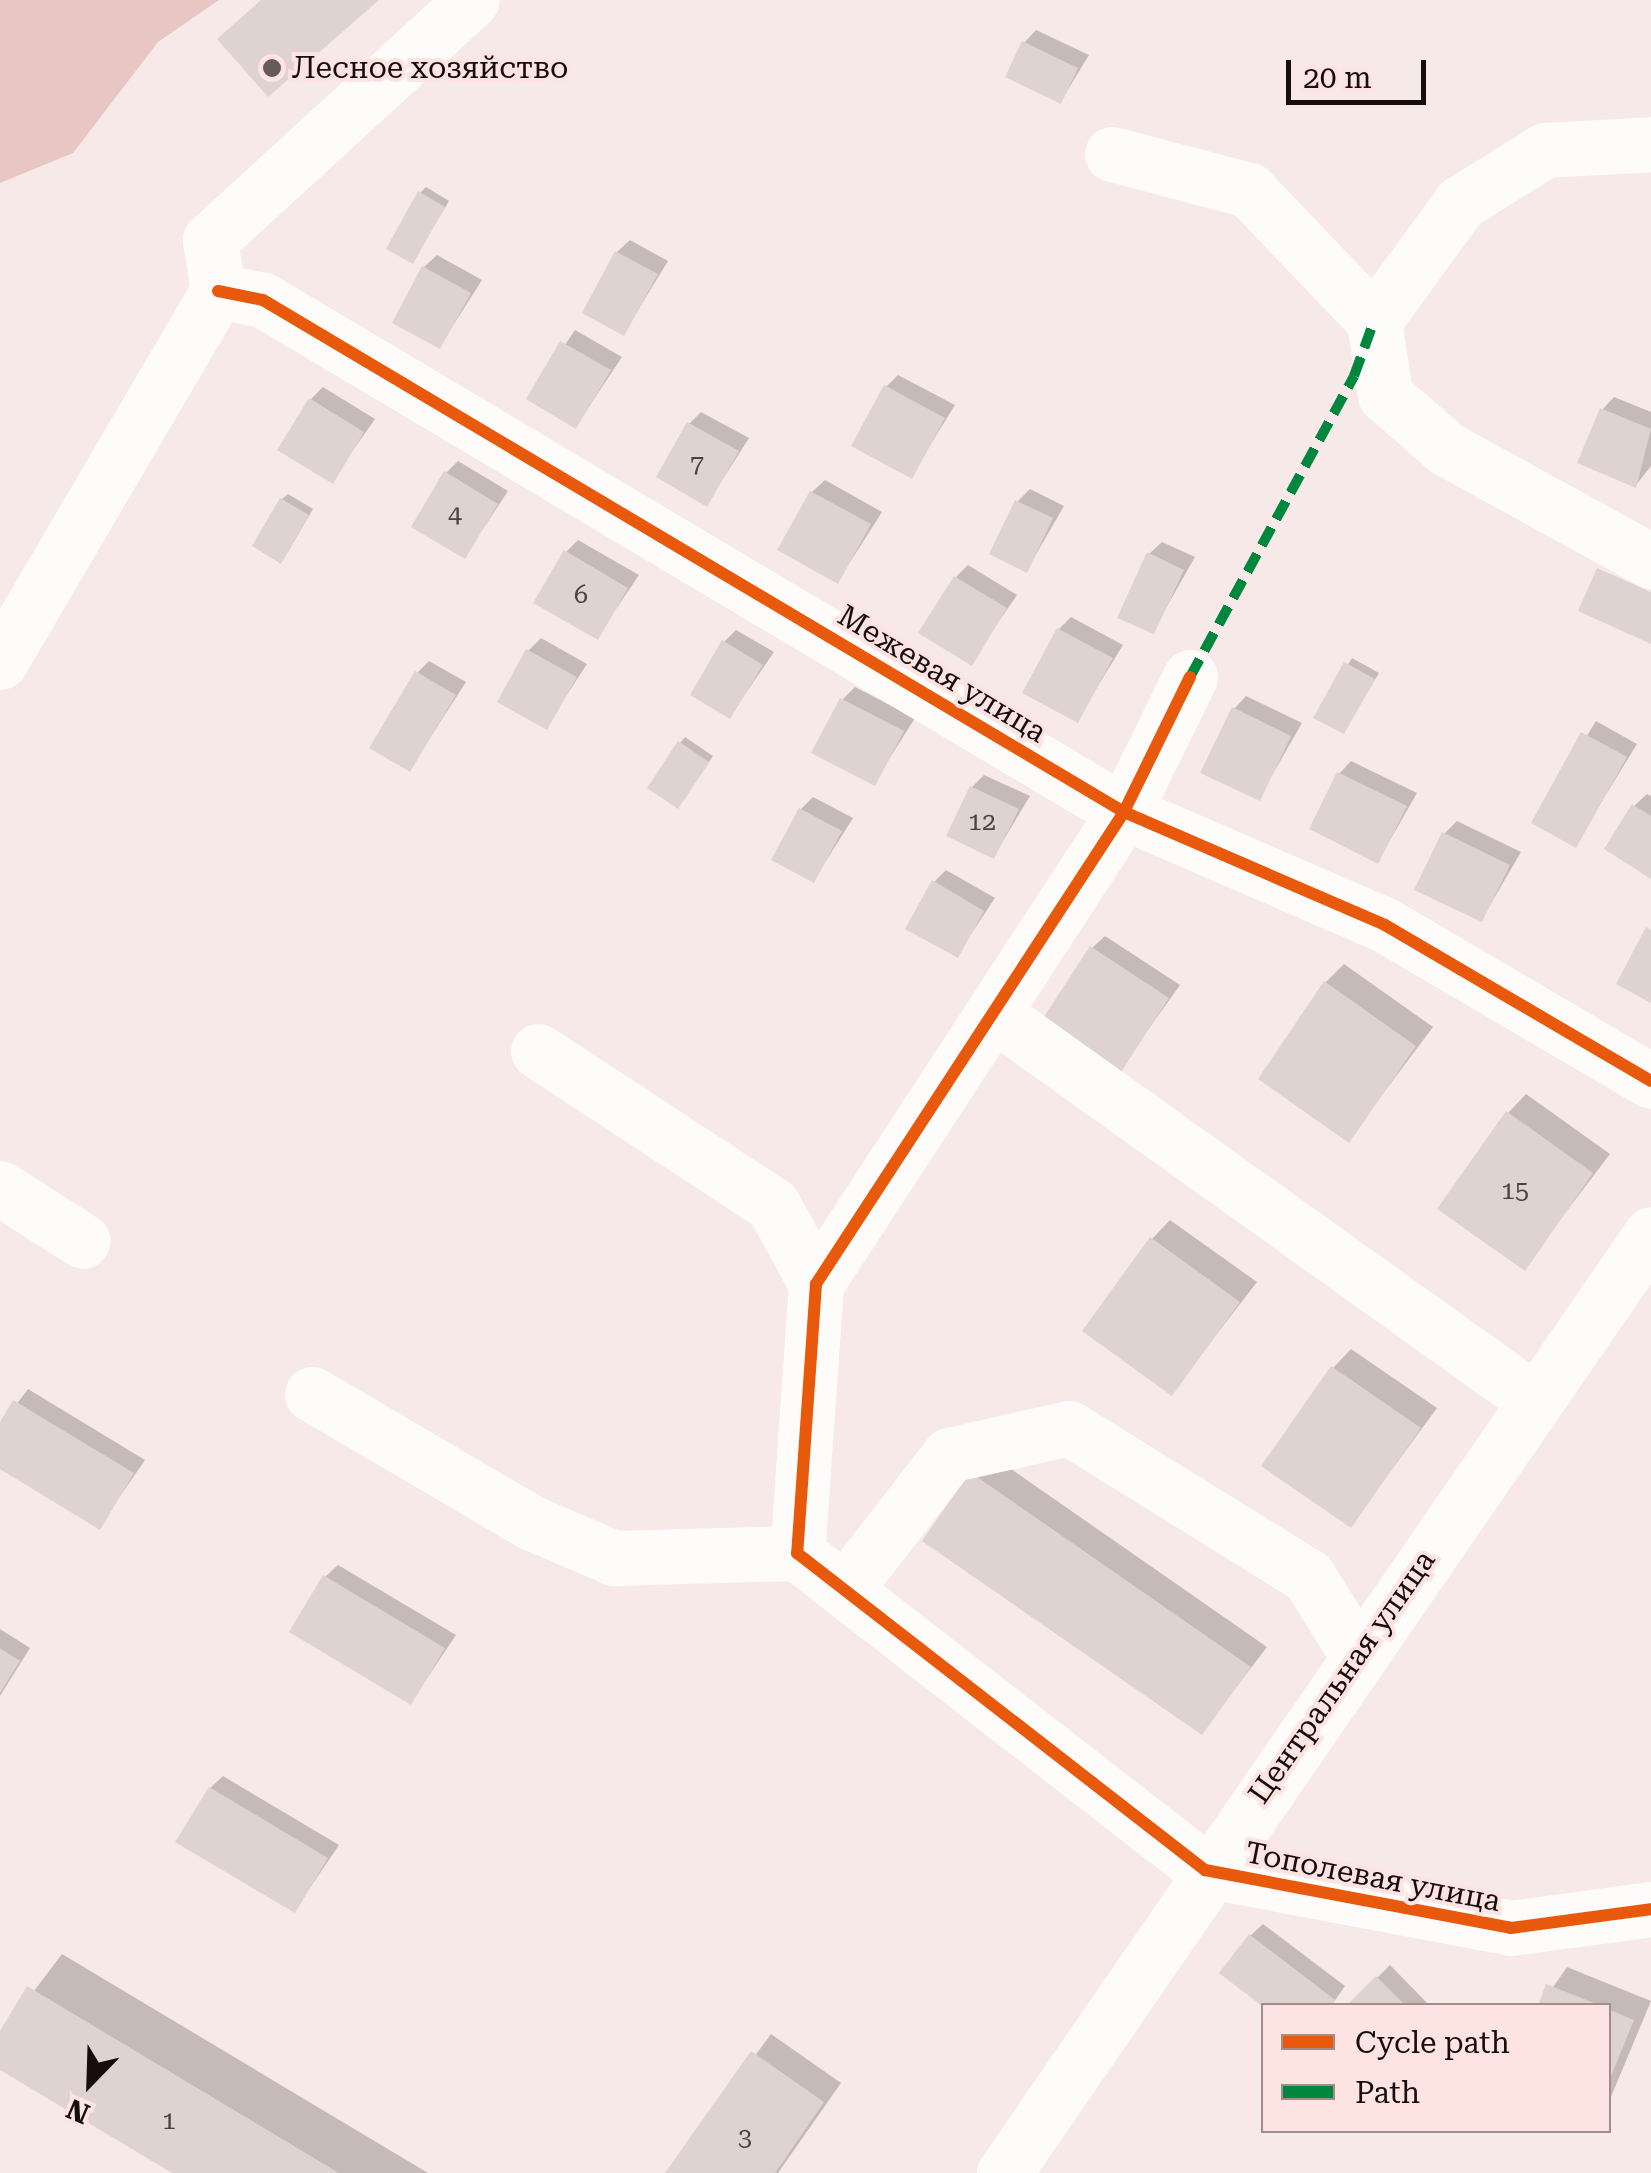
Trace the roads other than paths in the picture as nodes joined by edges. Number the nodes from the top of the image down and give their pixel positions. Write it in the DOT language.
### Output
graph roads {
  1 [pos="472,0"];
  2 [pos="1651,144"];
  3 [pos="1112,154"];
  4 [pos="218,291"];
  5 [pos="1374,321"];
  6 [pos="1651,561"];
  7 [pos="0,662"];
  8 [pos="1190,677"];
  9 [pos="1124,812"];
  10 [pos="992,1014"];
  11 [pos="538,1050"];
  12 [pos="1651,1081"];
  13 [pos="0,1188"];
  14 [pos="1651,1234"];
  15 [pos="83,1241"];
  16 [pos="816,1284"];
  17 [pos="312,1394"];
  18 [pos="1536,1400"];
  19 [pos="797,1553"];
  20 [pos="846,1588"];
  21 [pos="1358,1656"];
  22 [pos="1204,1870"];
  23 [pos="1651,1909"];
  24 [pos="1004,2173"];
  1 -- 4 [label="street"];
  2 -- 5 [label="street"];
  3 -- 5 [label="street"];
  4 -- 7 [label="street"];
  4 -- 9 [label="street, Межевая улица"];
  5 -- 6 [label="street"];
  8 -- 9 [label="street"];
  9 -- 10 [label="street"];
  9 -- 12 [label="street, Межевая улица"];
  10 -- 16 [label="street"];
  10 -- 18 [label="street"];
  11 -- 16 [label="street"];
  13 -- 15 [label="street"];
  14 -- 18 [label="street, Центральная улица"];
  16 -- 19 [label="street"];
  17 -- 19 [label="street"];
  18 -- 21 [label="street, Центральная улица"];
  19 -- 20 [label="street"];
  20 -- 21 [label="street"];
  20 -- 22 [label="street"];
  21 -- 22 [label="street, Центральная улица"];
  22 -- 23 [label="street, Тополевая улица"];
  22 -- 24 [label="street, Центральная улица"];
}
